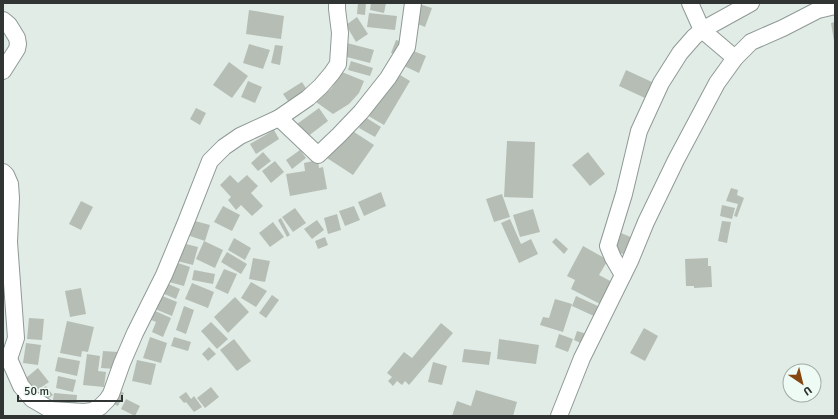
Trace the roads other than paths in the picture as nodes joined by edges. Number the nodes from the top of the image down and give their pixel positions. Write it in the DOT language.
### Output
graph roads {
  1 [pos="338,3"];
  2 [pos="412,3"];
  3 [pos="690,3"];
  4 [pos="751,3"];
  5 [pos="835,6"];
  6 [pos="3,20"];
  7 [pos="702,30"];
  8 [pos="735,58"];
  9 [pos="3,71"];
  10 [pos="279,118"];
  11 [pos="3,172"];
  12 [pos="623,275"];
  13 [pos="558,416"];
  1 -- 10 [label="street"];
  2 -- 10 [label="street"];
  3 -- 7 [label="street"];
  4 -- 7 [label="street"];
  5 -- 8 [label="street"];
  6 -- 9 [label="street"];
  7 -- 8 [label="street"];
  7 -- 12 [label="street"];
  8 -- 12 [label="street"];
  10 -- 11 [label="street"];
  12 -- 13 [label="street"];
}
